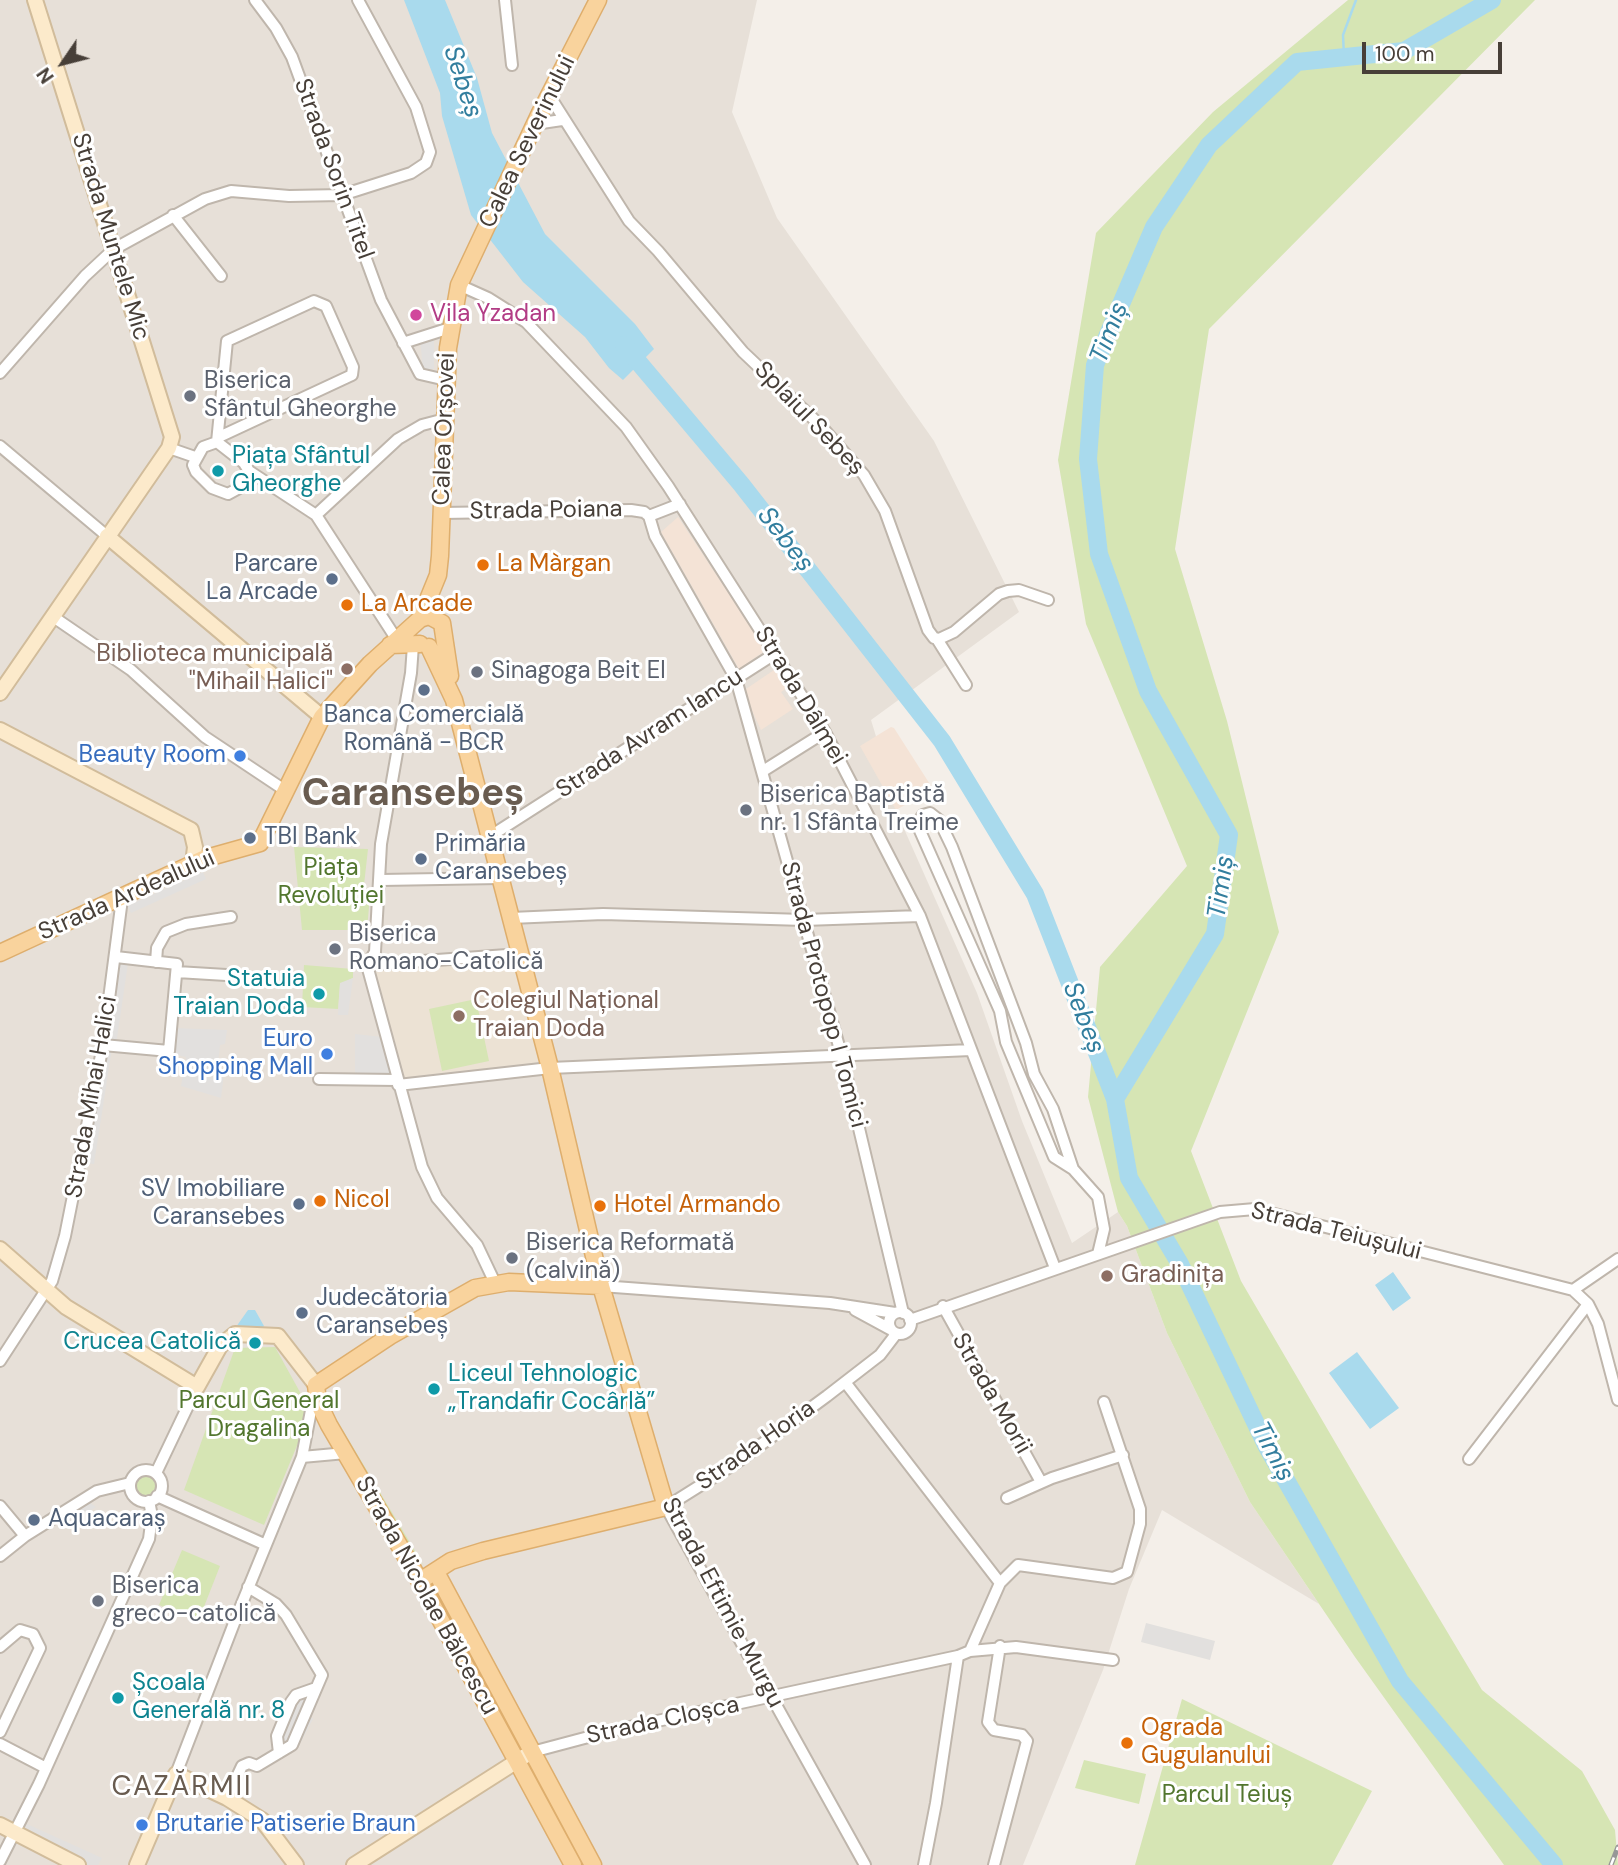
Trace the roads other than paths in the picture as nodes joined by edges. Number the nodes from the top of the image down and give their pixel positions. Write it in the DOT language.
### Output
graph roads {
  1 [pos="36,0"];
  2 [pos="255,0"];
  3 [pos="358,0"];
  4 [pos="505,0"];
  5 [pos="598,0"];
  6 [pos="512,65"];
  7 [pos="549,95"];
  8 [pos="537,118"];
  9 [pos="562,120"];
  10 [pos="342,194"];
  11 [pos="173,215"];
  12 [pos="114,249"];
  13 [pos="221,276"];
  14 [pos="462,279"];
  15 [pos="450,328"];
  16 [pos="403,343"];
  17 [pos="0,373"];
  18 [pos="446,380"];
  19 [pos="446,419"];
  20 [pos="218,439"];
  21 [pos="0,446"];
  22 [pos="169,448"];
  23 [pos="195,457"];
  24 [pos="249,471"];
  25 [pos="680,504"];
  26 [pos="442,513"];
  27 [pos="316,515"];
  28 [pos="649,516"];
  29 [pos="107,536"];
  30 [pos="438,575"];
  31 [pos="1048,600"];
  32 [pos="52,616"];
  33 [pos="417,623"];
  34 [pos="443,630"];
  35 [pos="937,639"];
  36 [pos="393,642"];
  37 [pos="421,645"];
  38 [pos="776,653"];
  39 [pos="736,679"];
  40 [pos="966,685"];
  41 [pos="451,689"];
  42 [pos="0,693"];
  43 [pos="322,717"];
  44 [pos="0,730"];
  45 [pos="825,732"];
  46 [pos="763,771"];
  47 [pos="286,790"];
  48 [pos="489,836"];
  49 [pos="193,863"];
  50 [pos="500,878"];
  51 [pos="380,880"];
  52 [pos="121,899"];
  53 [pos="920,916"];
  54 [pos="232,917"];
  55 [pos="511,918"];
  56 [pos="804,920"];
  57 [pos="0,953"];
  58 [pos="521,954"];
  59 [pos="116,957"];
  60 [pos="156,962"];
  61 [pos="367,965"];
  62 [pos="177,968"];
  63 [pos="226,975"];
  64 [pos="103,1045"];
  65 [pos="971,1051"];
  66 [pos="842,1057"];
  67 [pos="550,1068"];
  68 [pos="318,1079"];
  69 [pos="398,1082"];
  70 [pos="1073,1169"];
  71 [pos="0,1249"];
  72 [pos="1098,1254"];
  73 [pos="1618,1259"];
  74 [pos="1055,1268"];
  75 [pos="495,1283"];
  76 [pos="601,1286"];
  77 [pos="1573,1290"];
  78 [pos="47,1291"];
  79 [pos="1588,1304"];
  80 [pos="846,1305"];
  81 [pos="943,1306"];
  82 [pos="903,1315"];
  83 [pos="893,1331"];
  84 [pos="0,1361"];
  85 [pos="845,1382"];
  86 [pos="316,1385"];
  87 [pos="197,1387"];
  88 [pos="1618,1400"];
  89 [pos="1104,1402"];
  90 [pos="346,1453"];
  91 [pos="1123,1455"];
  92 [pos="302,1457"];
  93 [pos="1469,1459"];
  94 [pos="156,1473"];
  95 [pos="1041,1482"];
  96 [pos="130,1483"];
  97 [pos="1007,1498"];
  98 [pos="153,1499"];
  99 [pos="0,1506"];
  100 [pos="666,1507"];
  101 [pos="25,1536"];
  102 [pos="266,1545"];
  103 [pos="0,1556"];
  104 [pos="436,1572"];
  105 [pos="420,1581"];
  106 [pos="1000,1583"];
  107 [pos="248,1587"];
  108 [pos="1000,1646"];
  109 [pos="0,1647"];
  110 [pos="970,1651"];
  111 [pos="958,1656"];
  112 [pos="1113,1660"];
  113 [pos="316,1688"];
  114 [pos="773,1696"];
  115 [pos="0,1732"];
  116 [pos="0,1744"];
  117 [pos="532,1752"];
  118 [pos="279,1753"];
  119 [pos="516,1760"];
  120 [pos="46,1768"];
  121 [pos="176,1774"];
  122 [pos="227,1798"];
  123 [pos="0,1825"];
  124 [pos="14,1833"];
  125 [pos="0,1861"];
  126 [pos="78,1865"];
  127 [pos="137,1865"];
  128 [pos="296,1865"];
  129 [pos="354,1865"];
  130 [pos="573,1865"];
  131 [pos="593,1865"];
  132 [pos="865,1865"];
  133 [pos="923,1865"];
  134 [pos="994,1865"];
  1 -- 12 [label="street, Strada Muntele Mic"];
  2 -- 10 [label="street, Strada Sorin Titel"];
  3 -- 10 [label="street"];
  4 -- 6 [label="street"];
  5 -- 7 [label="main road, Calea Severinului"];
  7 -- 8 [label="main road, Calea Severinului"];
  7 -- 9 [label="street, Splaiul Sebeș"];
  8 -- 9 [label="street"];
  8 -- 14 [label="main road, Calea Severinului"];
  9 -- 35 [label="street, Splaiul Sebeș"];
  10 -- 11 [label="street"];
  10 -- 16 [label="street, Strada Sorin Titel"];
  11 -- 12 [label="street"];
  11 -- 13 [label="street"];
  12 -- 17 [label="street"];
  12 -- 22 [label="street, Strada Muntele Mic"];
  14 -- 15 [label="main road, Calea Orșovei"];
  14 -- 25 [label="street, Strada Dâlmei"];
  15 -- 16 [label="street"];
  15 -- 18 [label="main road, Calea Orșovei"];
  16 -- 18 [label="street, Strada Sorin Titel"];
  18 -- 19 [label="main road, Calea Orșovei"];
  19 -- 26 [label="main road, Calea Orșovei"];
  19 -- 27 [label="street"];
  20 -- 20 [label="street"];
  20 -- 23 [label="street"];
  20 -- 24 [label="street"];
  21 -- 29 [label="street"];
  22 -- 23 [label="street"];
  22 -- 29 [label="street"];
  23 -- 24 [label="street"];
  24 -- 27 [label="street"];
  25 -- 28 [label="street"];
  25 -- 38 [label="street, Strada Dâlmei"];
  26 -- 28 [label="street, Strada Poiana"];
  26 -- 30 [label="main road, Calea Orșovei"];
  27 -- 36 [label="street"];
  28 -- 39 [label="street, Strada Protopop I Tomici"];
  29 -- 32 [label="street"];
  29 -- 43 [label="street"];
  30 -- 33 [label="main road, Calea Orșovei"];
  30 -- 34 [label="main road, Calea Orșovei"];
  31 -- 35 [label="street"];
  32 -- 42 [label="street"];
  32 -- 47 [label="street"];
  33 -- 34 [label="main road"];
  33 -- 36 [label="main road"];
  33 -- 37 [label="main road"];
  34 -- 37 [label="main road"];
  34 -- 41 [label="main road, Calea Orșovei"];
  35 -- 40 [label="street, Splaiul Sebeș"];
  36 -- 37 [label="main road"];
  36 -- 43 [label="main road"];
  37 -- 41 [label="main road"];
  37 -- 51 [label="street"];
  38 -- 39 [label="street, Strada Avram Iancu"];
  38 -- 45 [label="street, Strada Dâlmei"];
  39 -- 46 [label="street, Strada Protopop I Tomici"];
  39 -- 48 [label="street, Strada Avram Iancu"];
  41 -- 48 [label="main road, Strada Eftimie Murgu"];
  43 -- 47 [label="main road"];
  44 -- 49 [label="street"];
  45 -- 46 [label="street"];
  45 -- 53 [label="street, Strada Dâlmei"];
  46 -- 56 [label="street, Strada Protopop I Tomici"];
  47 -- 49 [label="main road, Strada Ardealului"];
  48 -- 50 [label="main road, Strada Eftimie Murgu"];
  49 -- 52 [label="main road, Strada Ardealului"];
  50 -- 51 [label="street"];
  50 -- 55 [label="main road, Strada Eftimie Murgu"];
  51 -- 61 [label="street"];
  52 -- 57 [label="main road, Strada Ardealului"];
  52 -- 59 [label="street, Strada Mihai Halici"];
  53 -- 56 [label="street"];
  53 -- 65 [label="street, Strada Dâlmei"];
  54 -- 60 [label="street"];
  55 -- 56 [label="street"];
  55 -- 58 [label="main road, Strada Eftimie Murgu"];
  56 -- 66 [label="street, Strada Protopop I Tomici"];
  58 -- 61 [label="street"];
  58 -- 67 [label="main road, Strada Eftimie Murgu"];
  59 -- 60 [label="street"];
  59 -- 64 [label="street, Strada Mihai Halici"];
  60 -- 62 [label="street"];
  61 -- 69 [label="street"];
  62 -- 63 [label="street"];
  62 -- 64 [label="street"];
  64 -- 78 [label="street, Strada Mihai Halici"];
  65 -- 66 [label="street"];
  65 -- 74 [label="street, Strada Dâlmei"];
  66 -- 67 [label="street"];
  66 -- 82 [label="street, Strada Protopop I Tomici"];
  67 -- 69 [label="street"];
  67 -- 76 [label="main road, Strada Eftimie Murgu"];
  68 -- 69 [label="street"];
  69 -- 75 [label="street"];
  70 -- 70 [label="street"];
  70 -- 72 [label="street"];
  71 -- 78 [label="street"];
  72 -- 74 [label="street, Strada Teiușului"];
  72 -- 77 [label="street, Strada Teiușului"];
  73 -- 77 [label="street"];
  74 -- 81 [label="street, Strada Teiușului"];
  75 -- 76 [label="main road"];
  75 -- 86 [label="main road"];
  76 -- 80 [label="street"];
  76 -- 100 [label="main road, Strada Eftimie Murgu"];
  77 -- 79 [label="street, Strada Teiușului"];
  78 -- 84 [label="street, Strada Mihai Halici"];
  78 -- 87 [label="street"];
  79 -- 88 [label="street, Strada Teiușului"];
  79 -- 93 [label="street"];
  80 -- 82 [label="street"];
  80 -- 83 [label="street"];
  81 -- 82 [label="street, Strada Teiușului"];
  81 -- 95 [label="street, Strada Morii"];
  82 -- 83 [label="street"];
  82 -- 83 [label="street, Strada Horia"];
  83 -- 85 [label="street, Strada Horia"];
  85 -- 100 [label="street, Strada Horia"];
  85 -- 106 [label="street"];
  86 -- 87 [label="street, Strada Nicolae Bălcescu"];
  86 -- 90 [label="main road, Strada Nicolae Bălcescu"];
  86 -- 92 [label="street"];
  87 -- 94 [label="street"];
  89 -- 91 [label="street"];
  90 -- 92 [label="street"];
  90 -- 105 [label="main road, Strada Nicolae Bălcescu"];
  91 -- 95 [label="street"];
  91 -- 106 [label="street"];
  92 -- 102 [label="street"];
  94 -- 96 [label="street"];
  94 -- 98 [label="street"];
  95 -- 97 [label="street"];
  96 -- 98 [label="street"];
  96 -- 101 [label="street"];
  98 -- 102 [label="street"];
  98 -- 120 [label="street"];
  99 -- 101 [label="street"];
  100 -- 104 [label="main road, Strada Horia"];
  100 -- 114 [label="street, Strada Eftimie Murgu"];
  101 -- 103 [label="street"];
  102 -- 107 [label="street"];
  104 -- 105 [label="main road, Strada Horia"];
  104 -- 117 [label="main road, Strada Nicolae Bălcescu"];
  105 -- 119 [label="main road, Strada Nicolae Bălcescu"];
  106 -- 110 [label="street"];
  107 -- 113 [label="street"];
  107 -- 121 [label="street"];
  108 -- 110 [label="street"];
  108 -- 112 [label="street"];
  108 -- 134 [label="street"];
  109 -- 115 [label="street"];
  110 -- 111 [label="street"];
  111 -- 114 [label="street, Strada Cloșca"];
  111 -- 133 [label="street"];
  113 -- 118 [label="street"];
  113 -- 118 [label="street"];
  114 -- 117 [label="street, Strada Cloșca"];
  114 -- 132 [label="street, Strada Eftimie Murgu"];
  116 -- 120 [label="street"];
  117 -- 119 [label="street"];
  117 -- 131 [label="main road, Strada Nicolae Bălcescu"];
  118 -- 122 [label="street"];
  119 -- 129 [label="street"];
  119 -- 130 [label="main road, Strada Nicolae Bălcescu"];
  120 -- 124 [label="street"];
  121 -- 122 [label="street"];
  121 -- 127 [label="street"];
  122 -- 128 [label="street"];
  123 -- 124 [label="street"];
  124 -- 125 [label="street"];
  124 -- 126 [label="street"];
}
